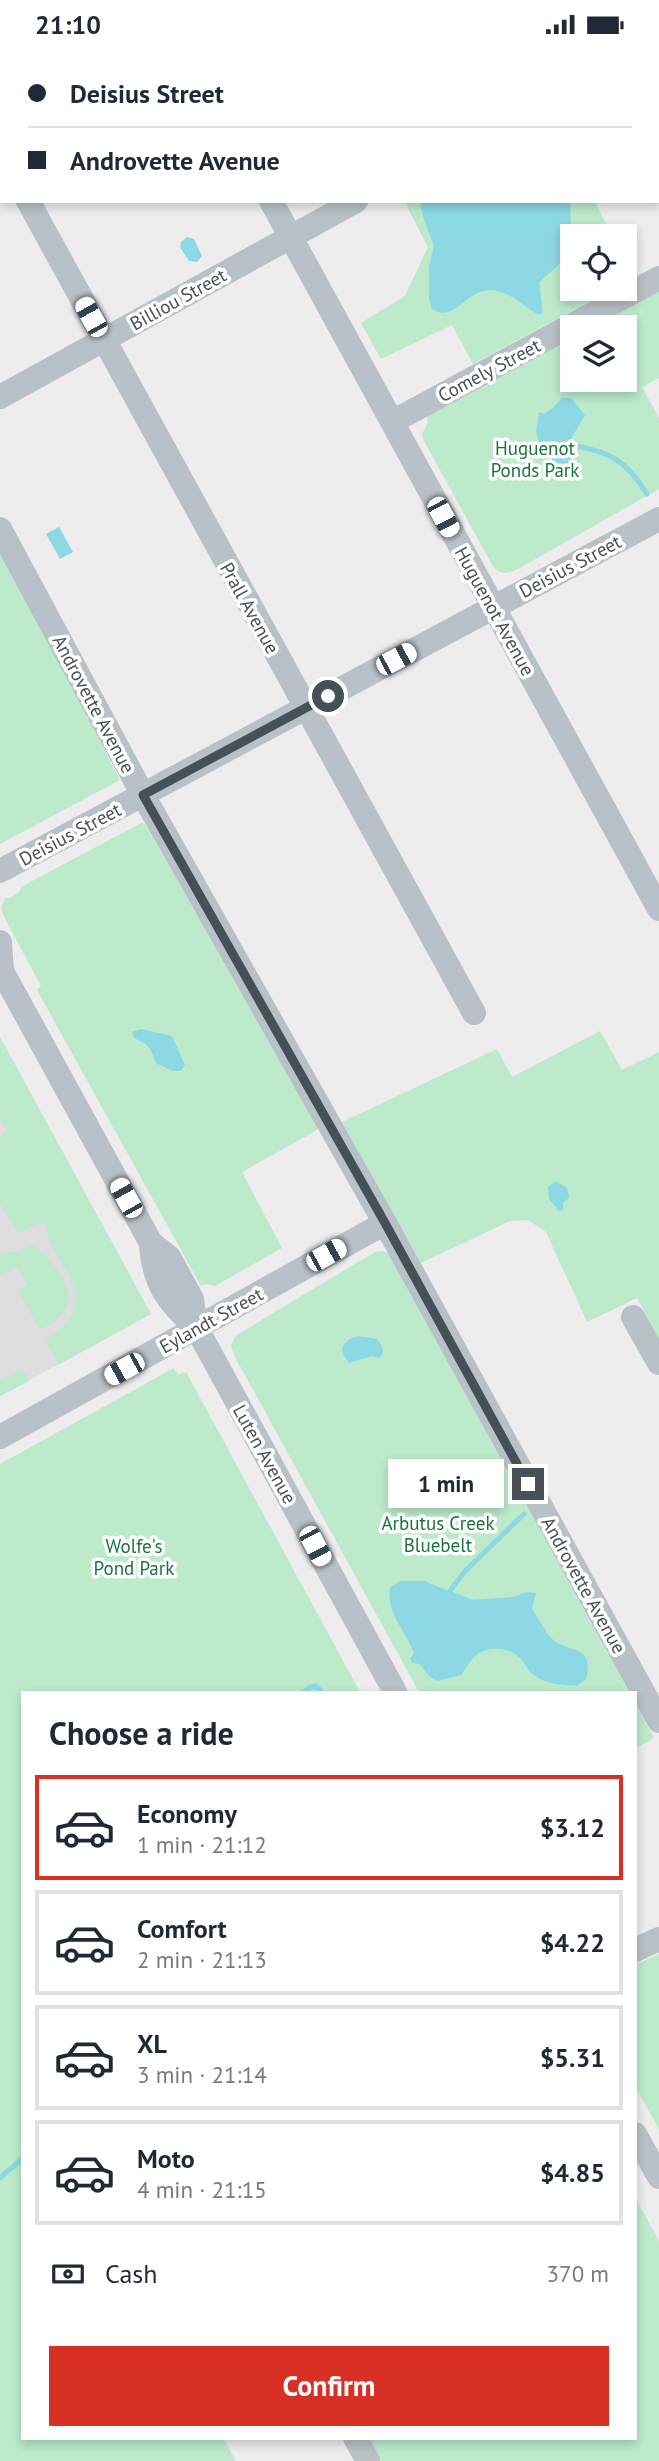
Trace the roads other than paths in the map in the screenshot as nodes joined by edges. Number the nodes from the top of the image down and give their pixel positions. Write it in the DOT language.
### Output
graph roads {
  1 [pos="29,203"];
  2 [pos="272,203"];
  3 [pos="352,203"];
  4 [pos="290,237"];
  5 [pos="659,278"];
  6 [pos="104,340"];
  7 [pos="0,397"];
  8 [pos="392,422"];
  9 [pos="659,519"];
  10 [pos="0,529"];
  11 [pos="493,608"];
  12 [pos="305,708"];
  13 [pos="143,795"];
  14 [pos="0,871"];
  15 [pos="659,909"];
  16 [pos="0,942"];
  17 [pos="1,970"];
  18 [pos="474,1013"];
  19 [pos="385,1223"];
  20 [pos="634,1317"];
  21 [pos="196,1327"];
  22 [pos="659,1363"];
  23 [pos="0,1437"];
  24 [pos="394,1691"];
  25 [pos="659,1721"];
  26 [pos="659,1939"];
  27 [pos="637,1948"];
  28 [pos="637,2138"];
  29 [pos="659,2177"];
  30 [pos="356,2440"];
  31 [pos="368,2461"];
  1 -- 6 [label="street, Prall Avenue"];
  2 -- 4 [label="street, Huguenot Avenue"];
  3 -- 4 [label="street, Billiou Street"];
  4 -- 6 [label="street, Billiou Street"];
  4 -- 8 [label="street, Huguenot Avenue"];
  5 -- 8 [label="street, Comely Street"];
  6 -- 7 [label="street, Billiou Street"];
  6 -- 12 [label="street, Prall Avenue"];
  8 -- 11 [label="street, Huguenot Avenue"];
  9 -- 11 [label="street, Deisius Street"];
  10 -- 13 [label="street, Androvette Avenue"];
  11 -- 12 [label="street, Deisius Street"];
  11 -- 15 [label="street, Huguenot Avenue"];
  12 -- 13 [label="street, Deisius Street"];
  12 -- 18 [label="street, Prall Avenue"];
  13 -- 14 [label="street, Deisius Street"];
  13 -- 19 [label="street, Androvette Avenue"];
  16 -- 17 [label="street, Luten Avenue"];
  17 -- 21 [label="street, Luten Avenue"];
  19 -- 21 [label="street, Eylandt Street"];
  19 -- 25 [label="street, Androvette Avenue"];
  20 -- 22 [label="street"];
  21 -- 23 [label="street, Eylandt Street"];
  21 -- 24 [label="street, Luten Avenue"];
  26 -- 27 [label="street"];
  28 -- 29 [label="street"];
  30 -- 31 [label="street"];
}
